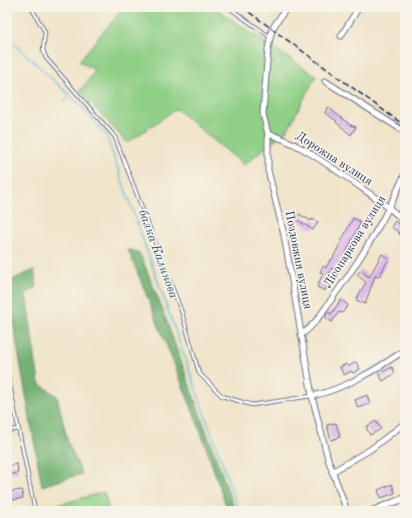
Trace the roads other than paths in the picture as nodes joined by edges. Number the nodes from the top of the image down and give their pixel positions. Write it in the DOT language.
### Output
graph roads {
  1 [pos="228,7"];
  2 [pos="359,7"];
  3 [pos="32,8"];
  4 [pos="285,9"];
  5 [pos="341,36"];
  6 [pos="270,37"];
  7 [pos="325,81"];
  8 [pos="268,134"];
  9 [pos="405,134"];
  10 [pos="405,174"];
  11 [pos="390,208"];
  12 [pos="405,222"];
  13 [pos="301,335"];
  14 [pos="405,350"];
  15 [pos="7,371"];
  16 [pos="312,396"];
  17 [pos="405,423"];
  18 [pos="18,429"];
  19 [pos="7,431"];
  20 [pos="332,472"];
  21 [pos="405,498"];
  22 [pos="35,511"];
  23 [pos="347,511"];
  24 [pos="372,511"];
  1 -- 6 [label="lane"];
  2 -- 5 [label="street"];
  3 -- 16 [label="lane"];
  4 -- 6 [label="street, Поздовжня вулиця"];
  6 -- 8 [label="street, Поздовжня вулиця"];
  7 -- 9 [label="street"];
  8 -- 11 [label="street, Дорожна вулиця"];
  8 -- 13 [label="street, Поздовжня вулиця"];
  10 -- 11 [label="street, Лісопаркова вулиця"];
  11 -- 12 [label="street, Дорожна вулиця"];
  11 -- 13 [label="street, Лісопаркова вулиця"];
  13 -- 16 [label="street, Поздовжня вулиця"];
  14 -- 16 [label="street"];
  15 -- 18 [label="lane"];
  16 -- 20 [label="street, Поздовжня вулиця"];
  17 -- 20 [label="street"];
  18 -- 19 [label="lane"];
  18 -- 22 [label="lane"];
  20 -- 23 [label="street, Поздовжня вулиця"];
  21 -- 24 [label="street"];
}
